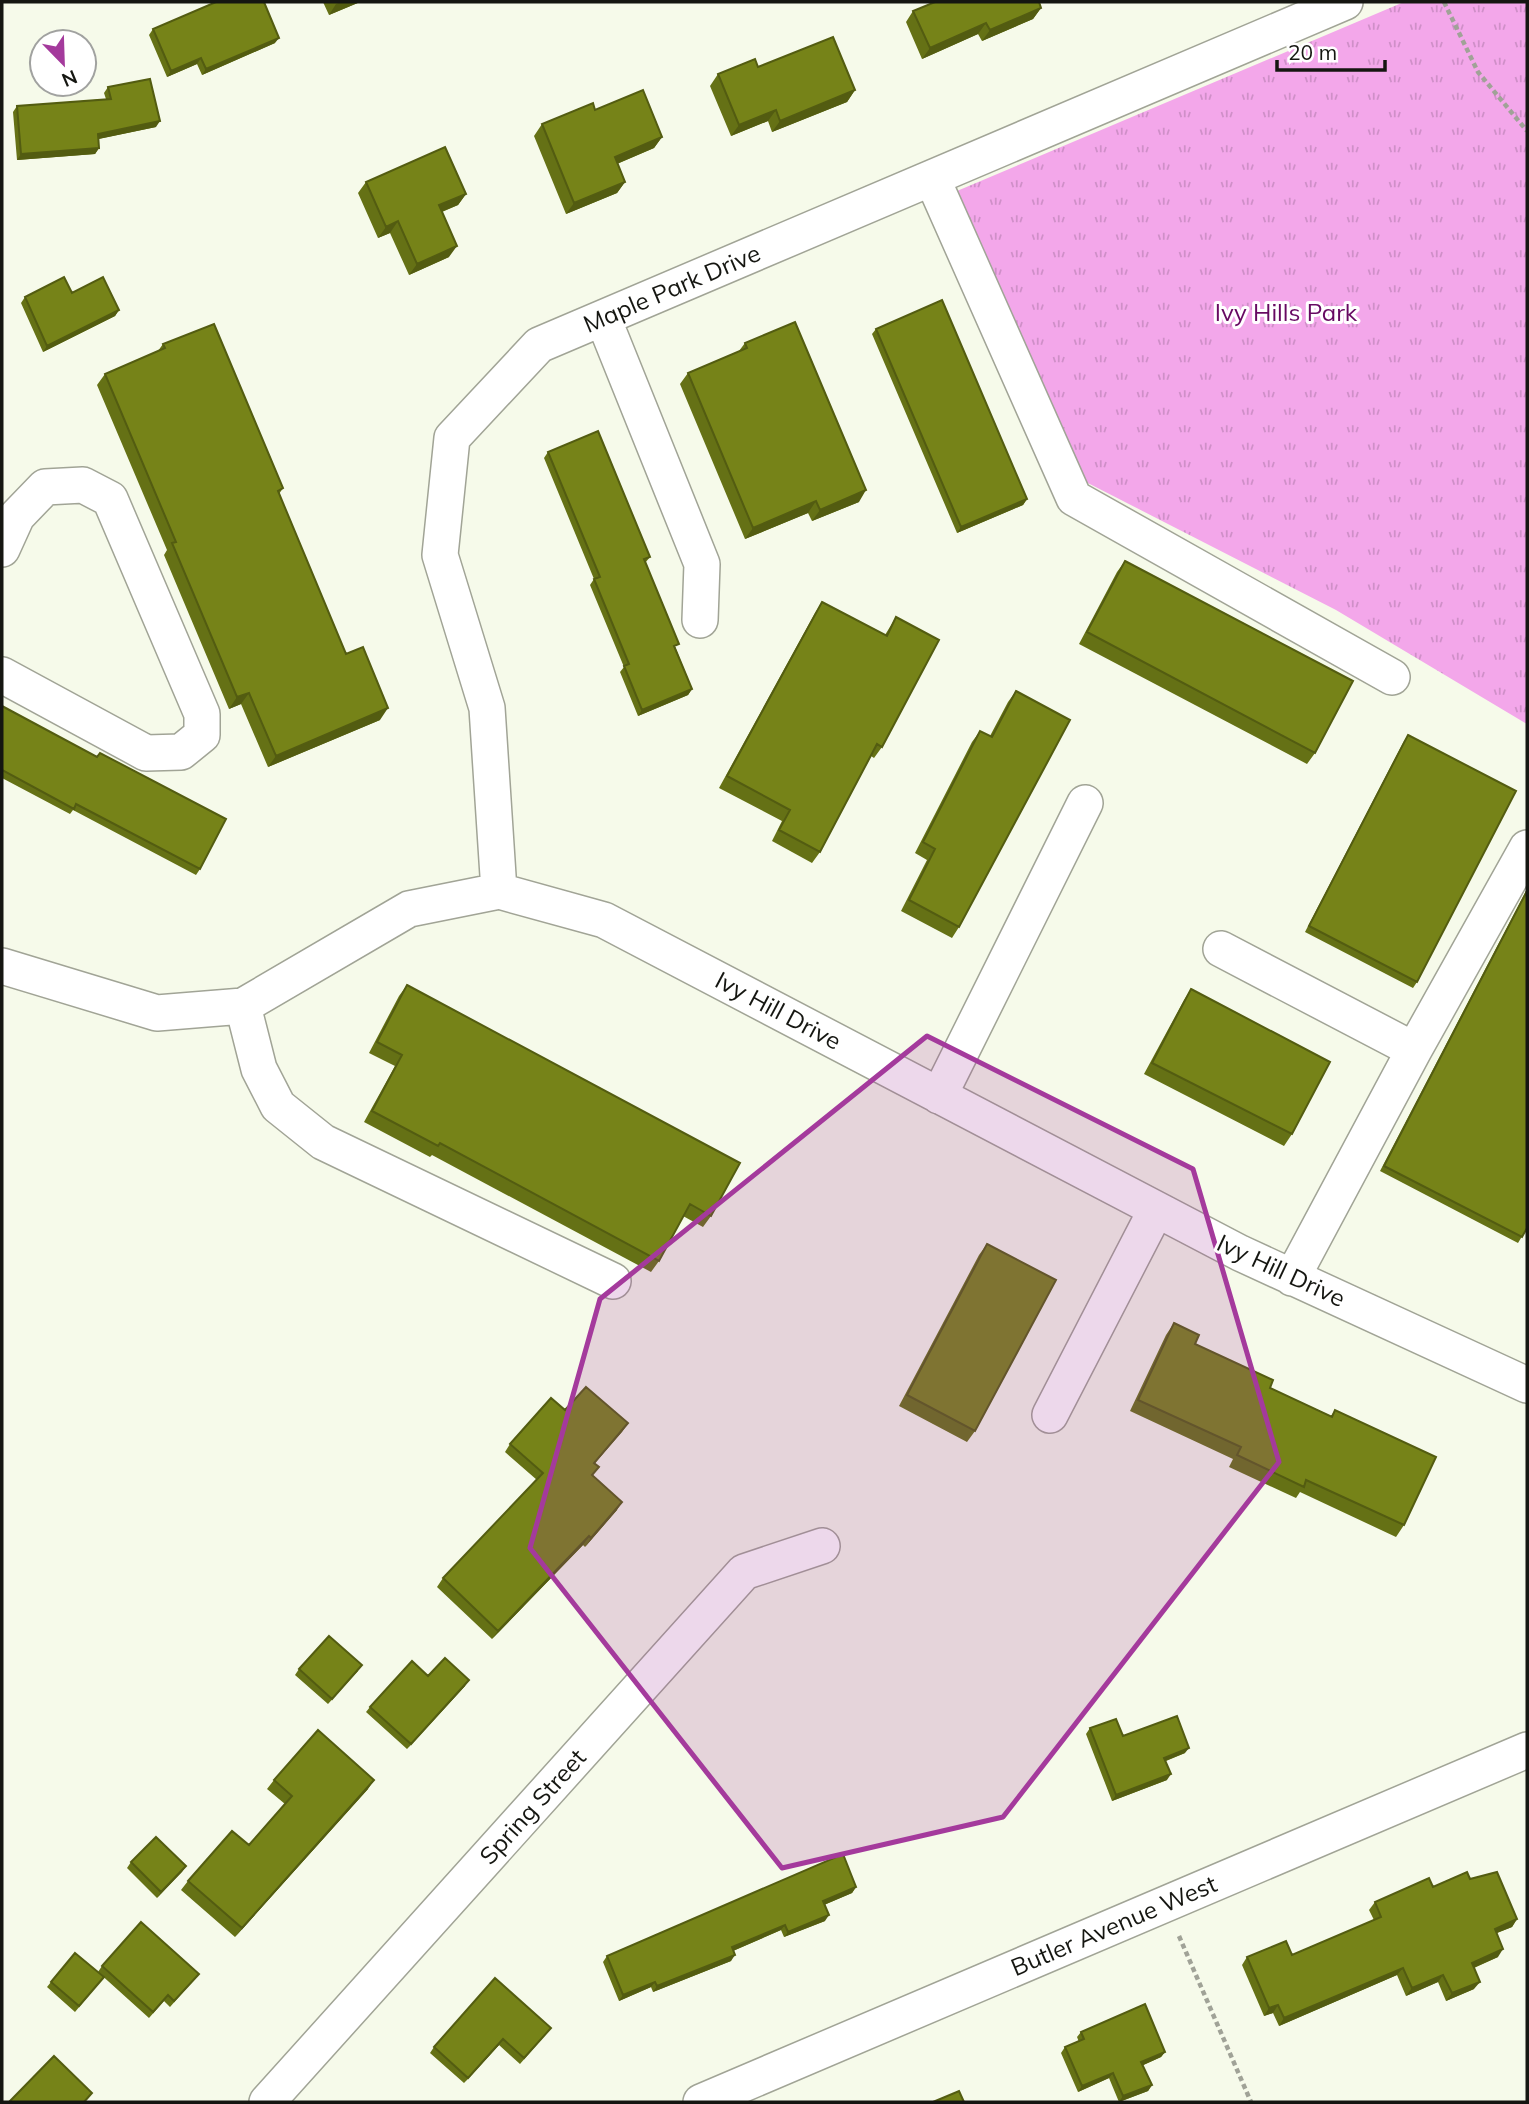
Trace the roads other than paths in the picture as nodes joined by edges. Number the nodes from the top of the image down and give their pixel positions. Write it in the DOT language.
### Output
graph roads {
  1 [pos="1345,2"];
  2 [pos="932,178"];
  3 [pos="603,318"];
  4 [pos="2,549"];
  5 [pos="700,620"];
  6 [pos="2,675"];
  7 [pos="1392,677"];
  8 [pos="1085,803"];
  9 [pos="1527,848"];
  10 [pos="499,891"];
  11 [pos="1221,949"];
  12 [pos="2,966"];
  13 [pos="243,1006"];
  14 [pos="1414,1050"];
  15 [pos="939,1096"];
  16 [pos="1156,1210"];
  17 [pos="1292,1278"];
  18 [pos="613,1281"];
  19 [pos="1527,1385"];
  20 [pos="1049,1415"];
  21 [pos="822,1546"];
  22 [pos="1527,1751"];
  23 [pos="267,2102"];
  24 [pos="701,2102"];
  1 -- 2 [label="street, Maple Park Drive"];
  2 -- 3 [label="street, Maple Park Drive"];
  2 -- 7 [label="street"];
  3 -- 5 [label="street"];
  3 -- 10 [label="street, Maple Park Drive"];
  4 -- 6 [label="street"];
  8 -- 15 [label="street"];
  9 -- 14 [label="street"];
  10 -- 13 [label="street, Ivy Hill Drive"];
  10 -- 15 [label="street, Ivy Hill Drive"];
  11 -- 14 [label="street"];
  12 -- 13 [label="street, Ivy Hill Drive"];
  13 -- 18 [label="street"];
  14 -- 17 [label="street"];
  15 -- 16 [label="street, Ivy Hill Drive"];
  16 -- 17 [label="street, Ivy Hill Drive"];
  16 -- 20 [label="street"];
  17 -- 19 [label="street, Ivy Hill Drive"];
  21 -- 23 [label="street, Spring Street"];
  22 -- 24 [label="street, Butler Avenue West"];
}
